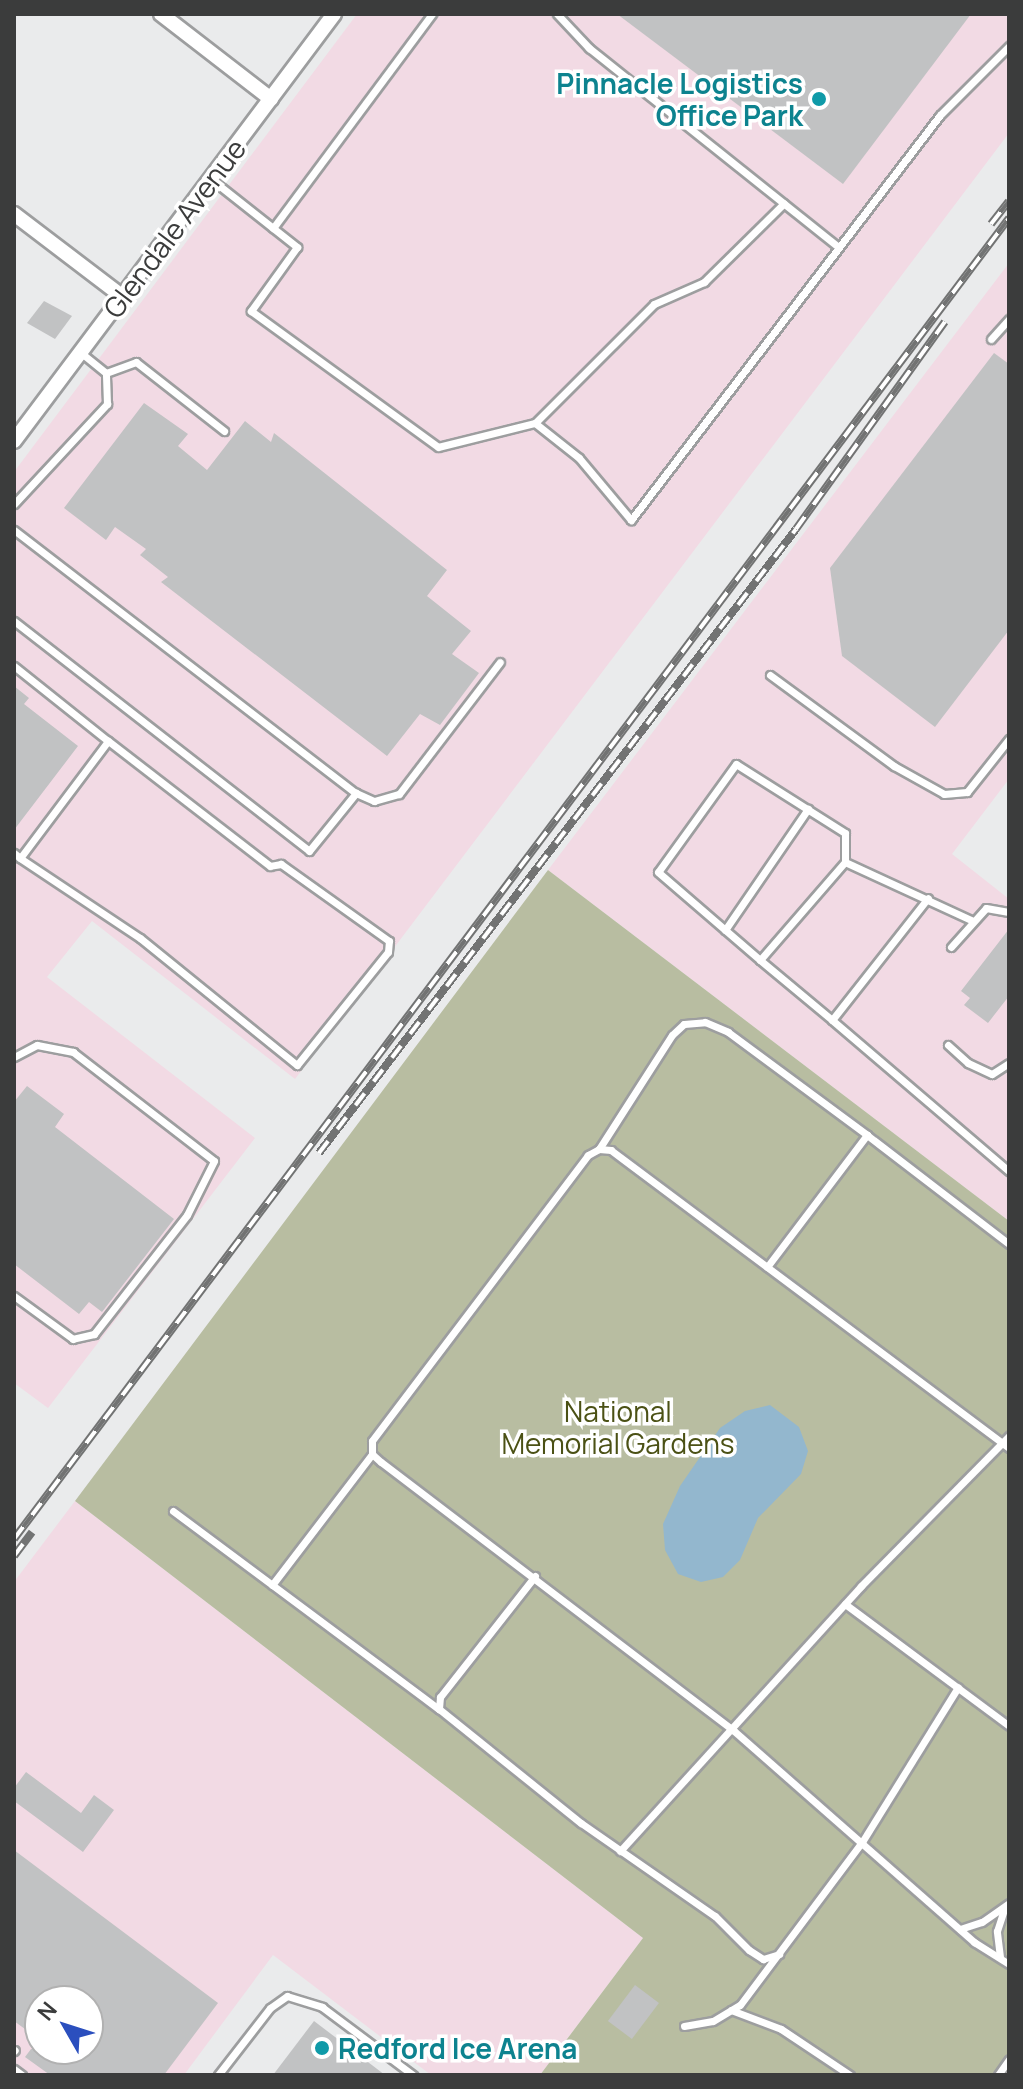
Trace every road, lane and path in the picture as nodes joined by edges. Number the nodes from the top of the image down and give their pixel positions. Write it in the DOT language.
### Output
graph roads {
  1 [pos="161,14"];
  2 [pos="334,14"];
  3 [pos="432,14"];
  4 [pos="557,14"];
  5 [pos="1009,46"];
  6 [pos="271,99"];
  7 [pos="211,179"];
  8 [pos="784,203"];
  9 [pos="14,214"];
  10 [pos="273,228"];
  11 [pos="836,245"];
  12 [pos="123,297"];
  13 [pos="1009,319"];
  14 [pos="991,339"];
  15 [pos="81,353"];
  16 [pos="106,373"];
  17 [pos="535,423"];
  18 [pos="224,431"];
  19 [pos="14,441"];
  20 [pos="14,504"];
  21 [pos="15,532"];
  22 [pos="14,621"];
  23 [pos="500,662"];
  24 [pos="14,666"];
  25 [pos="770,675"];
  26 [pos="1009,739"];
  27 [pos="108,741"];
  28 [pos="356,793"];
  29 [pos="808,809"];
  30 [pos="17,856"];
  31 [pos="845,862"];
  32 [pos="928,898"];
  33 [pos="1009,912"];
  34 [pos="971,920"];
  35 [pos="725,930"];
  36 [pos="951,947"];
  37 [pos="760,960"];
  38 [pos="832,1020"];
  39 [pos="948,1045"];
  40 [pos="14,1057"];
  41 [pos="1009,1063"];
  42 [pos="867,1135"];
  43 [pos="599,1149"];
  44 [pos="1009,1171"];
  45 [pos="1009,1244"];
  46 [pos="767,1267"];
  47 [pos="14,1296"];
  48 [pos="1009,1436"];
  49 [pos="1006,1446"];
  50 [pos="372,1454"];
  51 [pos="173,1511"];
  52 [pos="535,1576"];
  53 [pos="272,1585"];
  54 [pos="845,1604"];
  55 [pos="958,1687"];
  56 [pos="439,1709"];
  57 [pos="1009,1726"];
  58 [pos="734,1731"];
  59 [pos="862,1842"];
  60 [pos="620,1851"];
  61 [pos="1006,1907"];
  62 [pos="960,1929"];
  63 [pos="779,1954"];
  64 [pos="1000,1957"];
  65 [pos="1009,1964"];
  66 [pos="731,2010"];
  67 [pos="684,2026"];
  68 [pos="1009,2059"];
  69 [pos="14,2069"];
  70 [pos="22,2075"];
  71 [pos="218,2075"];
  72 [pos="413,2075"];
  73 [pos="850,2075"];
  74 [pos="998,2075"];
  1 -- 6 [label="street"];
  2 -- 6 [label="street, Glendale Avenue"];
  3 -- 10 [label="lane"];
  4 -- 8 [label="lane"];
  5 -- 11 [label="lane"];
  6 -- 7 [label="street, Glendale Avenue"];
  7 -- 10 [label="lane"];
  7 -- 12 [label="street, Glendale Avenue"];
  8 -- 11 [label="lane"];
  8 -- 17 [label="lane"];
  9 -- 12 [label="street"];
  10 -- 17 [label="lane"];
  11 -- 17 [label="lane"];
  12 -- 15 [label="street, Glendale Avenue"];
  13 -- 14 [label="lane"];
  15 -- 16 [label="lane"];
  15 -- 19 [label="street, Glendale Avenue"];
  16 -- 18 [label="lane"];
  16 -- 20 [label="lane"];
  21 -- 28 [label="lane"];
  22 -- 28 [label="lane"];
  23 -- 28 [label="lane"];
  24 -- 27 [label="lane"];
  25 -- 26 [label="lane"];
  27 -- 30 [label="lane"];
  27 -- 30 [label="lane"];
  29 -- 31 [label="lane"];
  29 -- 35 [label="lane"];
  29 -- 35 [label="lane"];
  31 -- 32 [label="lane"];
  31 -- 37 [label="lane"];
  32 -- 34 [label="lane"];
  32 -- 38 [label="lane"];
  33 -- 34 [label="lane"];
  34 -- 36 [label="lane"];
  35 -- 37 [label="lane"];
  37 -- 38 [label="lane"];
  38 -- 44 [label="lane"];
  39 -- 41 [label="lane"];
  40 -- 47 [label="lane"];
  42 -- 43 [label="lane"];
  42 -- 45 [label="lane"];
  42 -- 46 [label="lane"];
  43 -- 46 [label="lane"];
  43 -- 50 [label="lane"];
  46 -- 49 [label="lane"];
  48 -- 49 [label="lane"];
  49 -- 54 [label="lane"];
  50 -- 52 [label="lane"];
  50 -- 53 [label="lane"];
  51 -- 53 [label="lane"];
  52 -- 56 [label="lane"];
  52 -- 58 [label="lane"];
  53 -- 56 [label="lane"];
  54 -- 55 [label="lane"];
  54 -- 58 [label="lane"];
  55 -- 57 [label="lane"];
  55 -- 59 [label="lane"];
  56 -- 60 [label="lane"];
  58 -- 59 [label="lane"];
  58 -- 60 [label="lane"];
  59 -- 62 [label="lane"];
  59 -- 63 [label="lane"];
  60 -- 63 [label="lane"];
  61 -- 62 [label="lane"];
  61 -- 64 [label="lane"];
  62 -- 64 [label="lane"];
  63 -- 66 [label="lane"];
  64 -- 65 [label="lane"];
  66 -- 67 [label="lane"];
  66 -- 73 [label="lane"];
  68 -- 74 [label="lane"];
  69 -- 70 [label="lane"];
  71 -- 72 [label="lane"];
}
